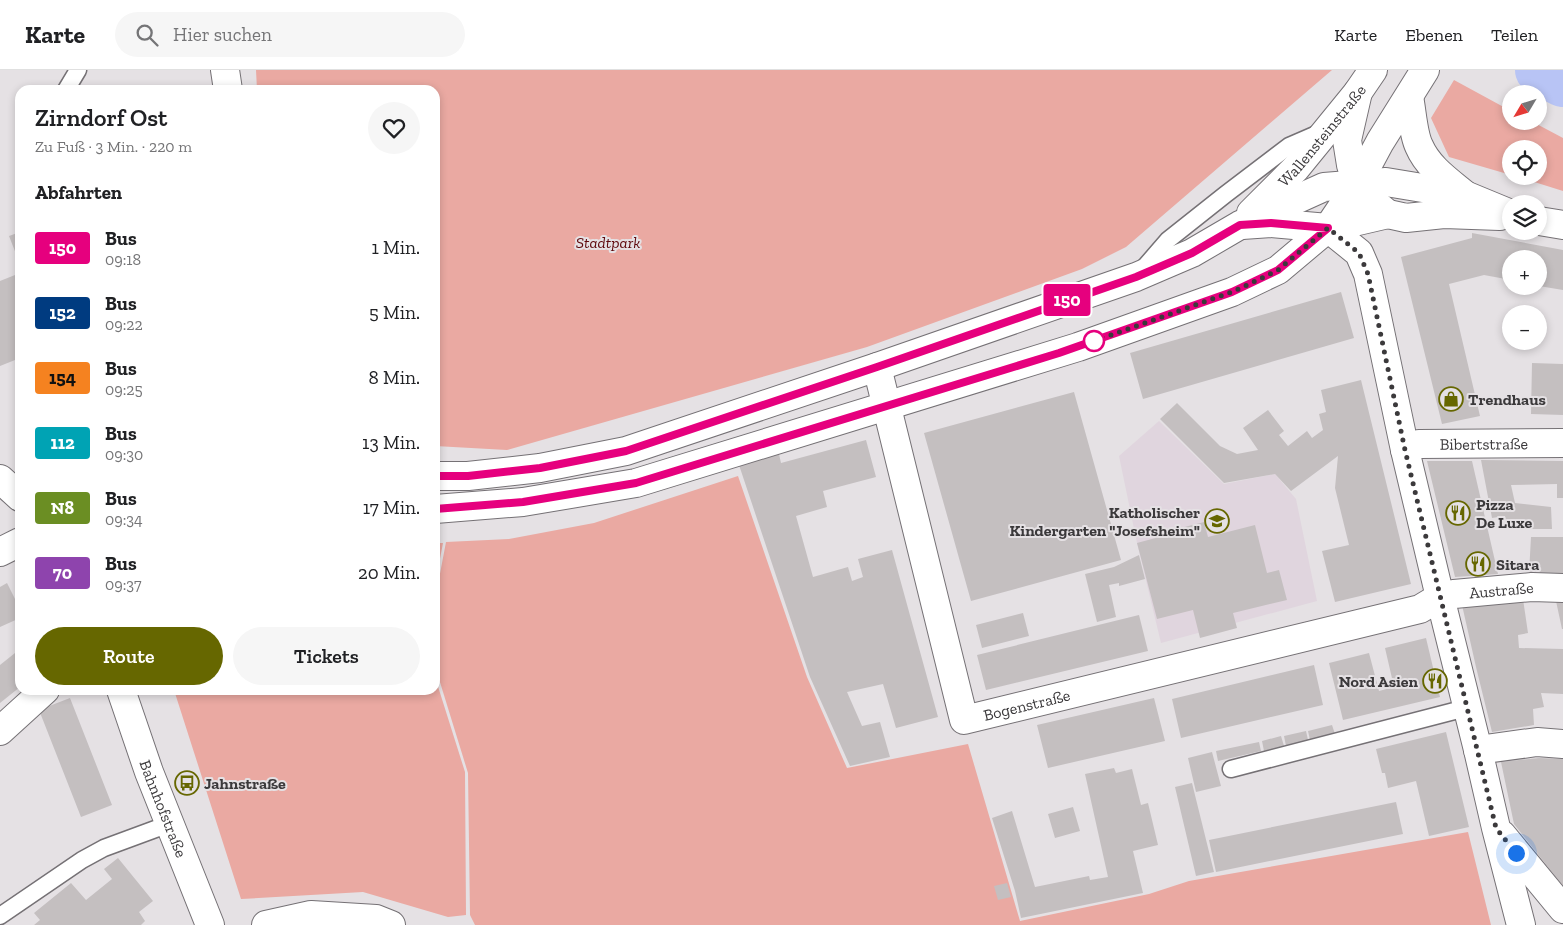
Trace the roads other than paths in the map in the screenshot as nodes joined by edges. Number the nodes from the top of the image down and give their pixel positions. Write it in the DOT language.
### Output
graph roads {
  1 [pos="78,70"];
  2 [pos="226,70"];
  3 [pos="1366,81"];
  4 [pos="1418,81"];
  5 [pos="69,85"];
  6 [pos="228,85"];
  7 [pos="1328,129"];
  8 [pos="1356,184"];
  9 [pos="1465,195"];
  10 [pos="1502,211"];
  11 [pos="1388,214"];
  12 [pos="1502,215"];
  13 [pos="1547,222"];
  14 [pos="1240,225"];
  15 [pos="1563,225"];
  16 [pos="1328,228"];
  17 [pos="1136,277"];
  18 [pos="877,367"];
  19 [pos="887,406"];
  20 [pos="1563,443"];
  21 [pos="1405,450"];
  22 [pos="440,476"];
  23 [pos="0,479"];
  24 [pos="15,492"];
  25 [pos="440,509"];
  26 [pos="15,544"];
  27 [pos="0,552"];
  28 [pos="1563,588"];
  29 [pos="1440,597"];
  30 [pos="40,695"];
  31 [pos="123,695"];
  32 [pos="1466,708"];
  33 [pos="0,731"];
  34 [pos="1563,744"];
  35 [pos="1478,750"];
  36 [pos="1230,768"];
  37 [pos="169,824"];
  38 [pos="1496,828"];
  39 [pos="1563,909"];
  40 [pos="0,916"];
  41 [pos="210,925"];
  42 [pos="266,925"];
  43 [pos="391,925"];
  44 [pos="1521,925"];
  1 -- 5 [label="lane"];
  2 -- 6 [label="street"];
  3 -- 7 [label="street, Wallensteinstraße"];
  3 -- 8 [label="street, Wallensteinstraße"];
  4 -- 8 [label="street, Wallensteinstraße"];
  4 -- 9 [label="street"];
  7 -- 14 [label="street, Wallensteinstraße"];
  7 -- 17 [label="lane"];
  8 -- 9 [label="street, Wallensteinstraße"];
  8 -- 11 [label="street"];
  8 -- 14 [label="street, Wallensteinstraße"];
  8 -- 16 [label="street, Wallensteinstraße"];
  9 -- 10 [label="street, Wallensteinstraße"];
  11 -- 12 [label="street, Wallensteinstraße"];
  11 -- 16 [label="street, Wallensteinstraße"];
  13 -- 15 [label="street"];
  14 -- 16 [label="street, Wallensteinstraße"];
  14 -- 17 [label="street, Wallensteinstraße"];
  16 -- 19 [label="street, Wallensteinstraße"];
  16 -- 21 [label="street"];
  17 -- 18 [label="street, Wallensteinstraße"];
  18 -- 19 [label="street, Bogenstraße"];
  18 -- 22 [label="street, Wallensteinstraße"];
  19 -- 25 [label="street, Wallensteinstraße"];
  19 -- 29 [label="street, Bogenstraße"];
  20 -- 21 [label="street, Bibertstraße"];
  21 -- 29 [label="street"];
  23 -- 24 [label="street"];
  26 -- 27 [label="street"];
  28 -- 29 [label="street, Austraße"];
  29 -- 32 [label="street"];
  30 -- 33 [label="street"];
  31 -- 37 [label="street, Bahnhofstraße"];
  32 -- 35 [label="street"];
  32 -- 36 [label="lane"];
  34 -- 35 [label="street"];
  35 -- 38 [label="street"];
  37 -- 40 [label="lane"];
  37 -- 41 [label="street, Bahnhofstraße"];
  38 -- 39 [label="street"];
  38 -- 44 [label="street"];
  42 -- 43 [label="street"];
}
